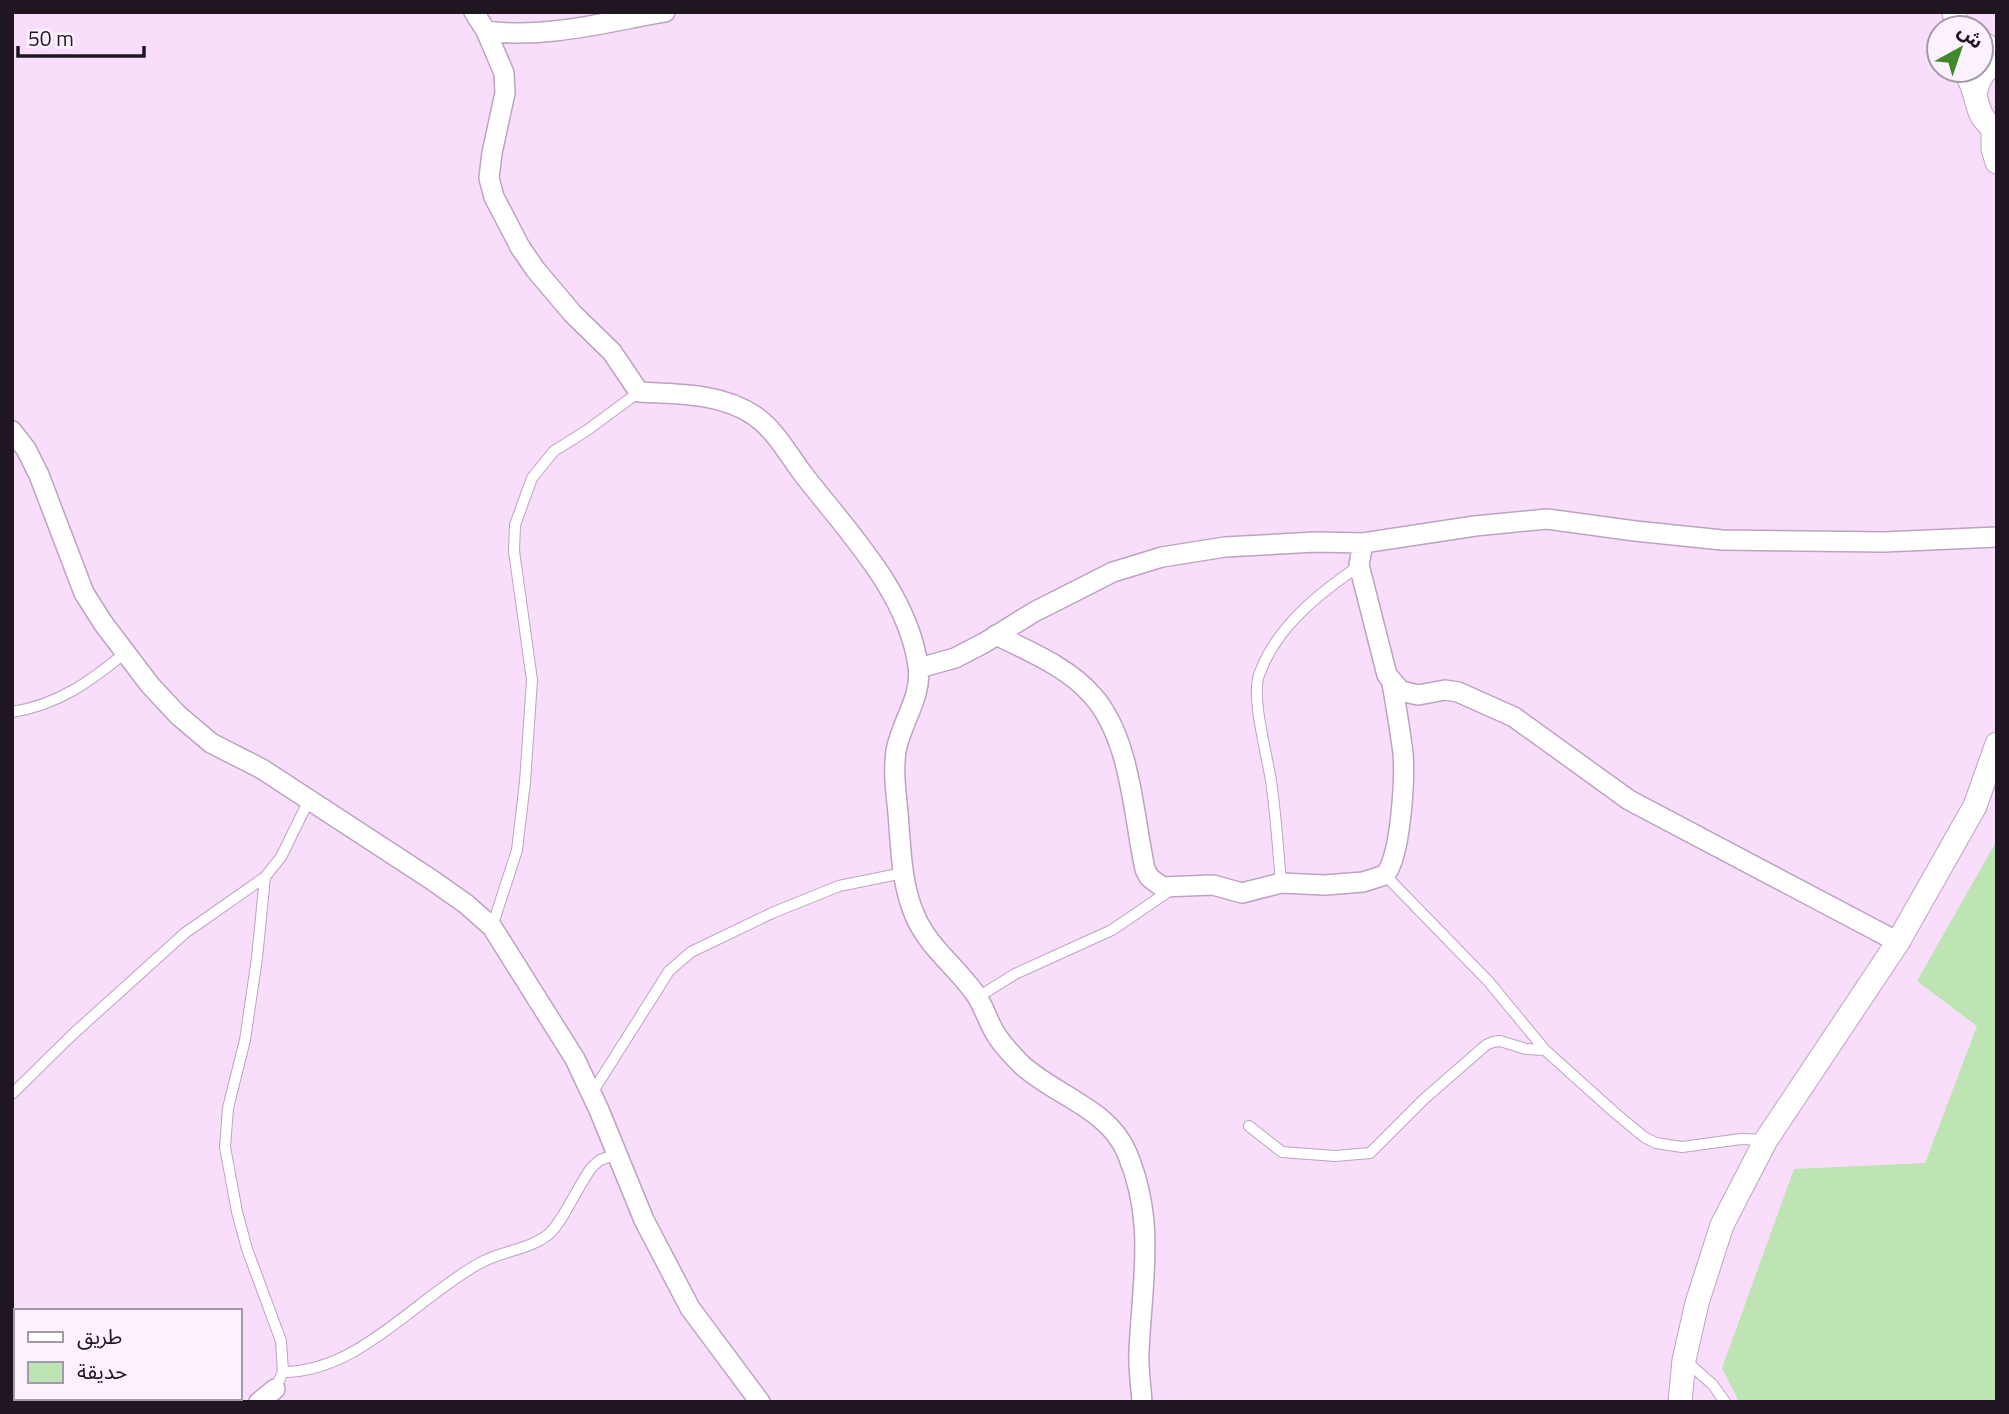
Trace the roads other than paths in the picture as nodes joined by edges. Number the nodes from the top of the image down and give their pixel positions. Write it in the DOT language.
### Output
graph roads {
  1 [pos="474,12"];
  2 [pos="665,12"];
  3 [pos="486,31"];
  4 [pos="1997,62"];
  5 [pos="1971,84"];
  6 [pos="1975,94"];
  7 [pos="1995,129"];
  8 [pos="1997,162"];
  9 [pos="639,392"];
  10 [pos="12,431"];
  11 [pos="1997,537"];
  12 [pos="1363,543"];
  13 [pos="1359,565"];
  14 [pos="996,635"];
  15 [pos="126,652"];
  16 [pos="919,667"];
  17 [pos="1392,683"];
  18 [pos="12,712"];
  19 [pos="1997,744"];
  20 [pos="309,800"];
  21 [pos="903,873"];
  22 [pos="1385,875"];
  23 [pos="265,877"];
  24 [pos="1281,883"];
  25 [pos="1174,887"];
  26 [pos="492,927"];
  27 [pos="1898,942"];
  28 [pos="978,997"];
  29 [pos="1545,1050"];
  30 [pos="12,1094"];
  31 [pos="592,1094"];
  32 [pos="1249,1126"];
  33 [pos="1766,1140"];
  34 [pos="617,1154"];
  35 [pos="1684,1360"];
  36 [pos="279,1381"];
  37 [pos="259,1402"];
  38 [pos="760,1402"];
  39 [pos="1142,1402"];
  40 [pos="1680,1402"];
  41 [pos="1725,1402"];
  1 -- 3 [label="street"];
  2 -- 3 [label="street"];
  3 -- 9 [label="street"];
  4 -- 6 [label="street"];
  5 -- 6 [label="street"];
  6 -- 7 [label="street"];
  7 -- 8 [label="street"];
  9 -- 16 [label="street"];
  9 -- 26 [label="lane"];
  10 -- 15 [label="street"];
  11 -- 12 [label="street"];
  12 -- 13 [label="street"];
  12 -- 14 [label="street"];
  13 -- 17 [label="street"];
  13 -- 24 [label="lane"];
  14 -- 16 [label="street"];
  14 -- 25 [label="street"];
  15 -- 18 [label="lane"];
  15 -- 20 [label="street"];
  16 -- 21 [label="street"];
  17 -- 22 [label="street"];
  17 -- 27 [label="street"];
  19 -- 27 [label="street"];
  20 -- 23 [label="lane"];
  20 -- 26 [label="street"];
  21 -- 28 [label="street"];
  21 -- 31 [label="lane"];
  22 -- 24 [label="street"];
  22 -- 29 [label="lane"];
  23 -- 30 [label="lane"];
  23 -- 36 [label="lane"];
  24 -- 25 [label="street"];
  25 -- 28 [label="lane"];
  26 -- 31 [label="street"];
  27 -- 33 [label="street"];
  28 -- 39 [label="street"];
  29 -- 32 [label="lane"];
  29 -- 33 [label="lane"];
  31 -- 34 [label="street"];
  33 -- 35 [label="street"];
  34 -- 36 [label="lane"];
  34 -- 38 [label="street"];
  35 -- 40 [label="street"];
  35 -- 41 [label="lane"];
  36 -- 37 [label="street"];
}
